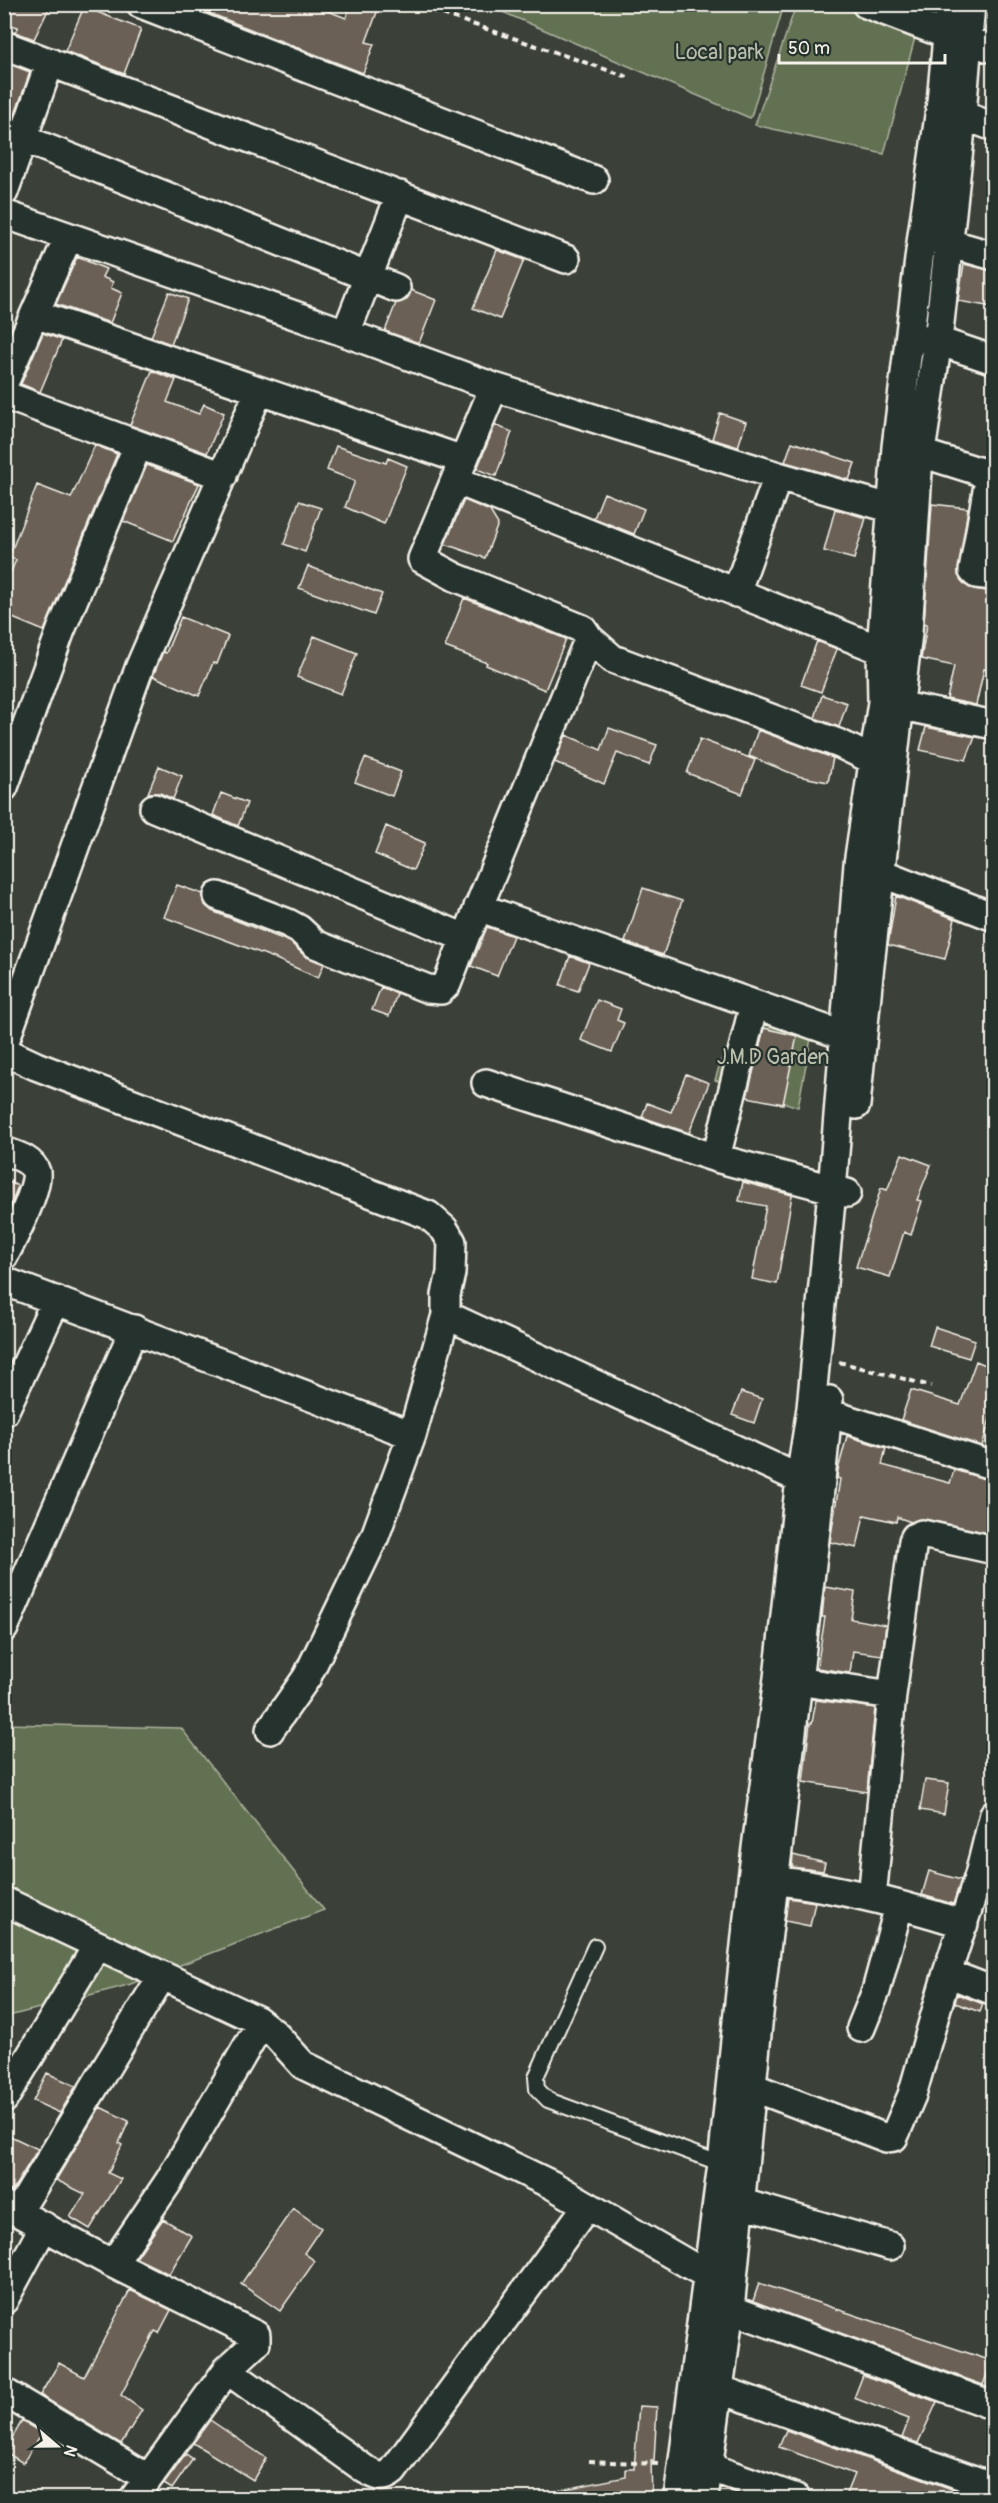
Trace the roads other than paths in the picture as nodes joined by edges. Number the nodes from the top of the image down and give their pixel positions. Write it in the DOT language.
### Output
graph roads {
  1 [pos="141,4"];
  2 [pos="866,4"];
  3 [pos="950,4"];
  4 [pos="971,4"];
  5 [pos="957,37"];
  6 [pos="4,45"];
  7 [pos="993,49"];
  8 [pos="50,62"];
  9 [pos="962,115"];
  10 [pos="993,127"];
  11 [pos="14,134"];
  12 [pos="594,180"];
  13 [pos="4,192"];
  14 [pos="400,195"];
  15 [pos="4,214"];
  16 [pos="922,235"];
  17 [pos="68,238"];
  18 [pos="949,243"];
  19 [pos="993,256"];
  20 [pos="566,259"];
  21 [pos="368,276"];
  22 [pos="396,288"];
  23 [pos="34,314"];
  24 [pos="346,333"];
  25 [pos="910,336"];
  26 [pos="938,341"];
  27 [pos="10,353"];
  28 [pos="993,360"];
  29 [pos="4,383"];
  30 [pos="494,387"];
  31 [pos="259,391"];
  32 [pos="4,395"];
  33 [pos="138,445"];
  34 [pos="921,453"];
  35 [pos="459,470"];
  36 [pos="223,476"];
  37 [pos="778,476"];
  38 [pos="893,509"];
  39 [pos="993,543"];
  40 [pos="992,575"];
  41 [pos="736,593"];
  42 [pos="589,638"];
  43 [pos="881,650"];
  44 [pos="891,704"];
  45 [pos="993,725"];
  46 [pos="875,761"];
  47 [pos="4,787"];
  48 [pos="154,808"];
  49 [pos="870,868"];
  50 [pos="218,896"];
  51 [pos="478,907"];
  52 [pos="993,917"];
  53 [pos="467,932"];
  54 [pos="754,1004"];
  55 [pos="853,1039"];
  56 [pos="4,1044"];
  57 [pos="4,1051"];
  58 [pos="486,1083"];
  59 [pos="4,1151"];
  60 [pos="716,1158"];
  61 [pos="840,1192"];
  62 [pos="4,1256"];
  63 [pos="4,1281"];
  64 [pos="56,1300"];
  65 [pos="446,1314"];
  66 [pos="134,1329"];
  67 [pos="4,1412"];
  68 [pos="828,1413"];
  69 [pos="412,1435"];
  70 [pos="993,1466"];
  71 [pos="810,1482"];
  72 [pos="993,1550"];
  73 [pos="4,1628"];
  74 [pos="788,1680"];
  75 [pos="892,1695"];
  76 [pos="270,1730"];
  77 [pos="993,1814"];
  78 [pos="764,1880"];
  79 [pos="872,1898"];
  80 [pos="899,1906"];
  81 [pos="8,1910"];
  82 [pos="964,1924"];
  83 [pos="97,1946"];
  84 [pos="595,1946"];
  85 [pos="947,1973"];
  86 [pos="162,1976"];
  87 [pos="993,1991"];
  88 [pos="261,2023"];
  89 [pos="861,2028"];
  90 [pos="752,2089"];
  91 [pos="4,2099"];
  92 [pos="722,2164"];
  93 [pos="739,2202"];
  94 [pos="587,2206"];
  95 [pos="11,2209"];
  96 [pos="44,2226"];
  97 [pos="890,2246"];
  98 [pos="113,2264"];
  99 [pos="723,2289"];
  100 [pos="4,2300"];
  101 [pos="227,2370"];
  102 [pos="719,2389"];
  103 [pos="4,2392"];
  104 [pos="993,2406"];
  105 [pos="695,2466"];
  106 [pos="993,2487"];
  107 [pos="141,2488"];
  108 [pos="678,2499"];
  109 [pos="704,2499"];
  110 [pos="796,2499"];
  1 -- 12 [label="street"];
  2 -- 5 [label="street"];
  3 -- 5 [label="street"];
  4 -- 5 [label="street"];
  5 -- 7 [label="street"];
  5 -- 9 [label="street"];
  5 -- 16 [label="street"];
  6 -- 8 [label="street"];
  8 -- 11 [label="street"];
  8 -- 14 [label="street"];
  9 -- 10 [label="street"];
  9 -- 18 [label="street"];
  11 -- 13 [label="street"];
  11 -- 21 [label="street"];
  14 -- 20 [label="street"];
  14 -- 21 [label="street"];
  15 -- 17 [label="street"];
  16 -- 18 [label="street"];
  16 -- 25 [label="street"];
  17 -- 23 [label="street"];
  17 -- 24 [label="street"];
  18 -- 19 [label="street"];
  18 -- 26 [label="street"];
  21 -- 22 [label="street"];
  21 -- 24 [label="street"];
  23 -- 27 [label="street"];
  23 -- 31 [label="street"];
  24 -- 30 [label="street"];
  25 -- 26 [label="street"];
  25 -- 38 [label="street"];
  26 -- 28 [label="street"];
  26 -- 34 [label="street"];
  27 -- 29 [label="street"];
  30 -- 35 [label="street"];
  30 -- 37 [label="street"];
  31 -- 35 [label="street"];
  31 -- 36 [label="street"];
  32 -- 33 [label="street"];
  33 -- 36 [label="street"];
  33 -- 47 [label="street"];
  34 -- 40 [label="street"];
  34 -- 44 [label="street"];
  35 -- 41 [label="street"];
  35 -- 42 [label="street"];
  36 -- 56 [label="street"];
  37 -- 38 [label="street"];
  37 -- 41 [label="street"];
  38 -- 43 [label="street"];
  39 -- 40 [label="street"];
  41 -- 43 [label="street"];
  42 -- 46 [label="street"];
  42 -- 51 [label="street"];
  43 -- 44 [label="street"];
  44 -- 45 [label="street"];
  44 -- 46 [label="street"];
  44 -- 49 [label="street"];
  46 -- 49 [label="street"];
  48 -- 53 [label="street"];
  49 -- 52 [label="street"];
  49 -- 55 [label="street"];
  50 -- 53 [label="street"];
  51 -- 53 [label="street"];
  51 -- 54 [label="street"];
  54 -- 55 [label="street"];
  54 -- 60 [label="street"];
  55 -- 61 [label="street"];
  57 -- 65 [label="street"];
  58 -- 60 [label="street"];
  59 -- 62 [label="street"];
  60 -- 61 [label="street"];
  61 -- 68 [label="street"];
  61 -- 71 [label="street"];
  63 -- 64 [label="street"];
  64 -- 66 [label="street"];
  64 -- 67 [label="street"];
  65 -- 69 [label="street"];
  65 -- 71 [label="street"];
  66 -- 69 [label="street"];
  66 -- 73 [label="street"];
  68 -- 70 [label="street"];
  68 -- 71 [label="street"];
  69 -- 76 [label="street"];
  71 -- 74 [label="street"];
  72 -- 75 [label="street"];
  74 -- 75 [label="street"];
  74 -- 78 [label="street"];
  75 -- 79 [label="street"];
  77 -- 82 [label="street"];
  78 -- 79 [label="street"];
  78 -- 90 [label="street"];
  78 -- 92 [label="street"];
  79 -- 80 [label="street"];
  80 -- 82 [label="street"];
  80 -- 89 [label="street"];
  81 -- 83 [label="street"];
  82 -- 85 [label="street"];
  83 -- 86 [label="street"];
  83 -- 91 [label="street"];
  84 -- 92 [label="lane"];
  85 -- 87 [label="street"];
  85 -- 90 [label="street"];
  86 -- 88 [label="street"];
  86 -- 95 [label="street"];
  88 -- 94 [label="street"];
  88 -- 98 [label="street"];
  90 -- 93 [label="street"];
  92 -- 99 [label="street"];
  93 -- 97 [label="street"];
  93 -- 99 [label="street"];
  94 -- 99 [label="street"];
  94 -- 101 [label="street"];
  95 -- 96 [label="street"];
  96 -- 98 [label="street"];
  96 -- 100 [label="street"];
  98 -- 101 [label="street"];
  99 -- 102 [label="street"];
  99 -- 104 [label="street"];
  99 -- 105 [label="street"];
  101 -- 107 [label="street"];
  102 -- 105 [label="street"];
  102 -- 106 [label="street"];
  103 -- 107 [label="street"];
  105 -- 108 [label="street"];
  105 -- 109 [label="street"];
  105 -- 110 [label="street"];
}
